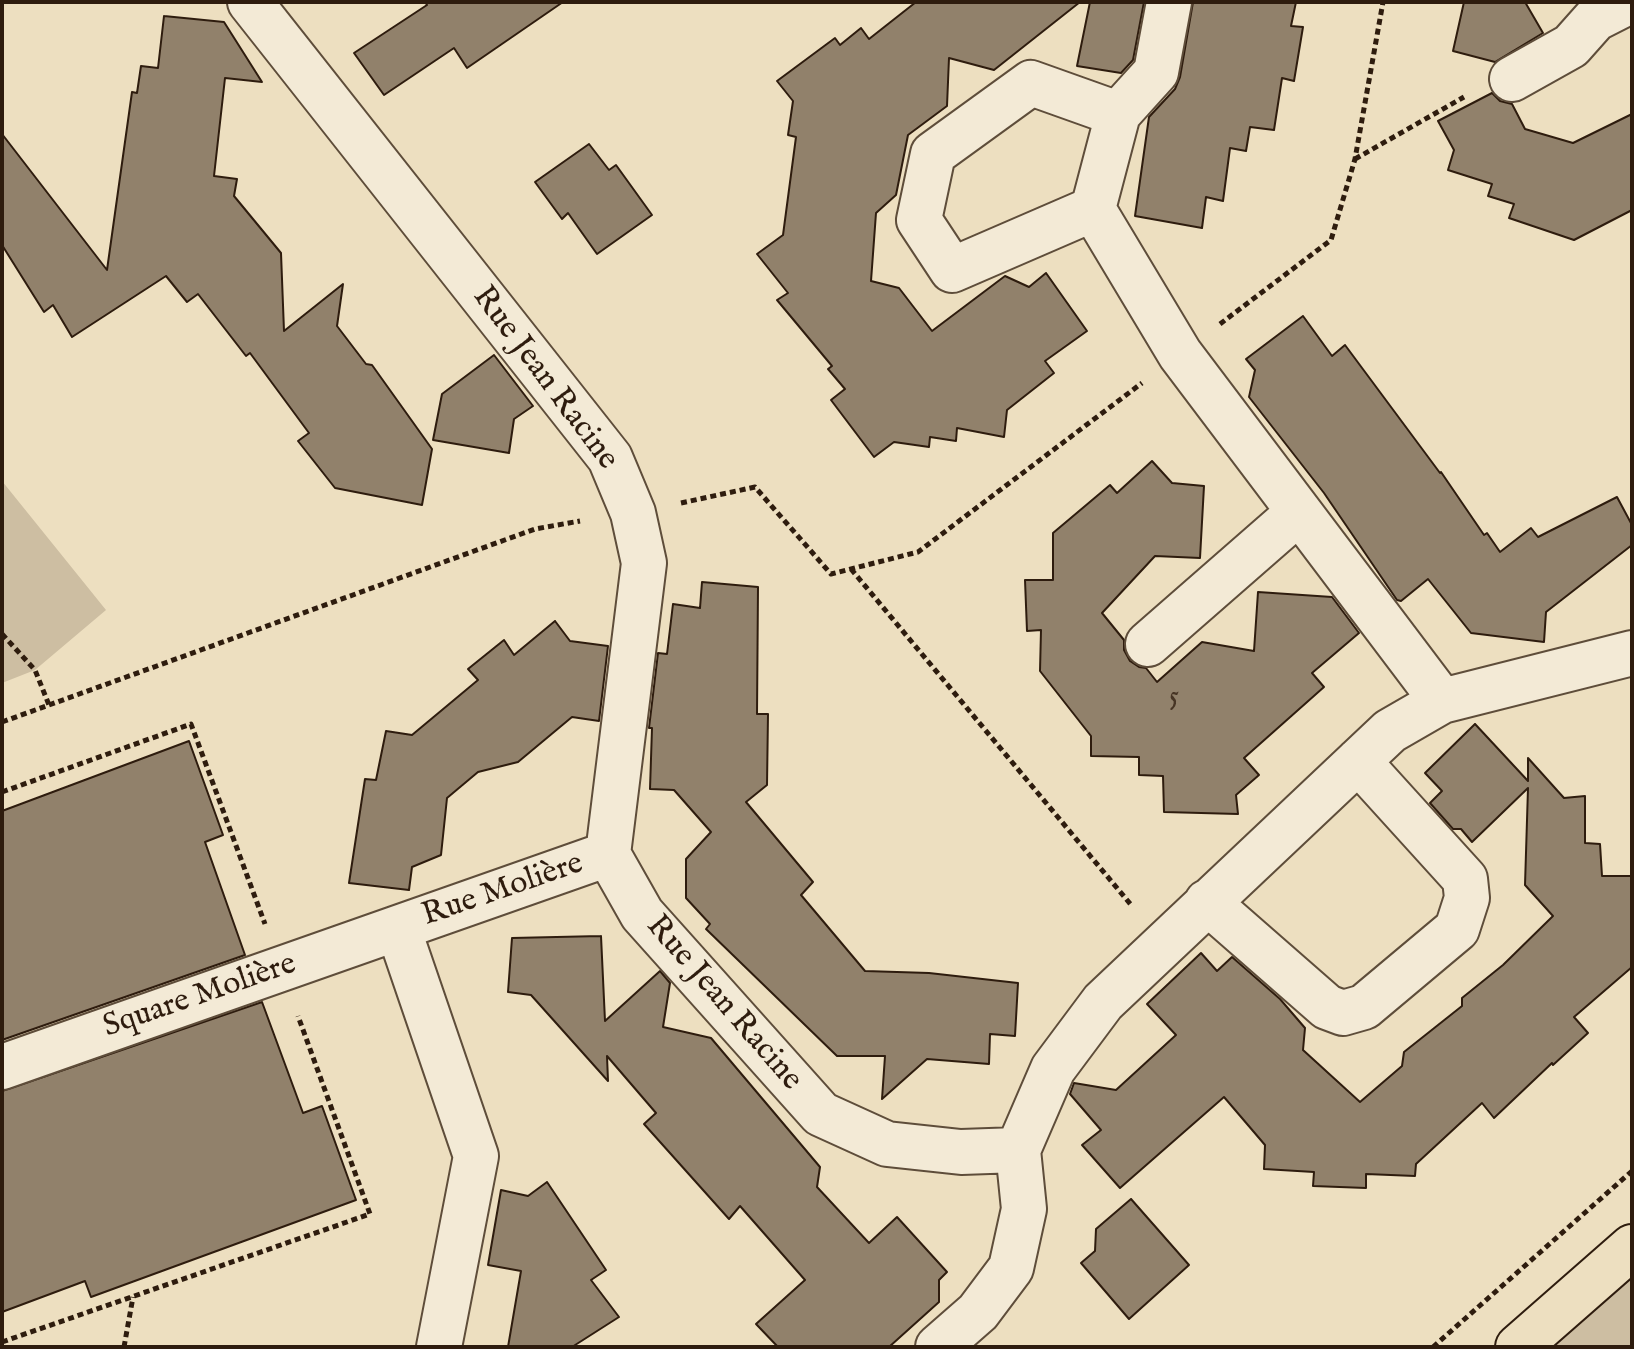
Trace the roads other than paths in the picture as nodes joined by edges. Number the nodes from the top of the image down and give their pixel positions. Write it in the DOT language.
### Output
graph roads {
  1 [pos="250,2"];
  2 [pos="1169,2"];
  3 [pos="1628,2"];
  4 [pos="1512,79"];
  5 [pos="1118,114"];
  6 [pos="1093,209"];
  7 [pos="1299,512"];
  8 [pos="1148,644"];
  9 [pos="1632,653"];
  10 [pos="1442,701"];
  11 [pos="1358,761"];
  12 [pos="608,854"];
  13 [pos="1207,902"];
  14 [pos="398,928"];
  15 [pos="2,1067"];
  16 [pos="1018,1150"];
  17 [pos="1632,1247"];
  18 [pos="439,1347"];
  19 [pos="938,1347"];
  20 [pos="1518,1347"];
  1 -- 12 [label="street, Rue Jean Racine"];
  2 -- 5 [label="street"];
  3 -- 4 [label="street"];
  5 -- 6 [label="street"];
  5 -- 6 [label="street"];
  6 -- 7 [label="street"];
  7 -- 8 [label="street"];
  7 -- 10 [label="street"];
  9 -- 10 [label="street"];
  10 -- 11 [label="street"];
  11 -- 13 [label="street"];
  11 -- 13 [label="street"];
  12 -- 14 [label="street, Rue Molière"];
  12 -- 16 [label="street, Rue Jean Racine"];
  13 -- 16 [label="street"];
  14 -- 15 [label="street, Square Molière"];
  14 -- 18 [label="street"];
  16 -- 19 [label="street"];
  17 -- 20 [label="main road"];
}
